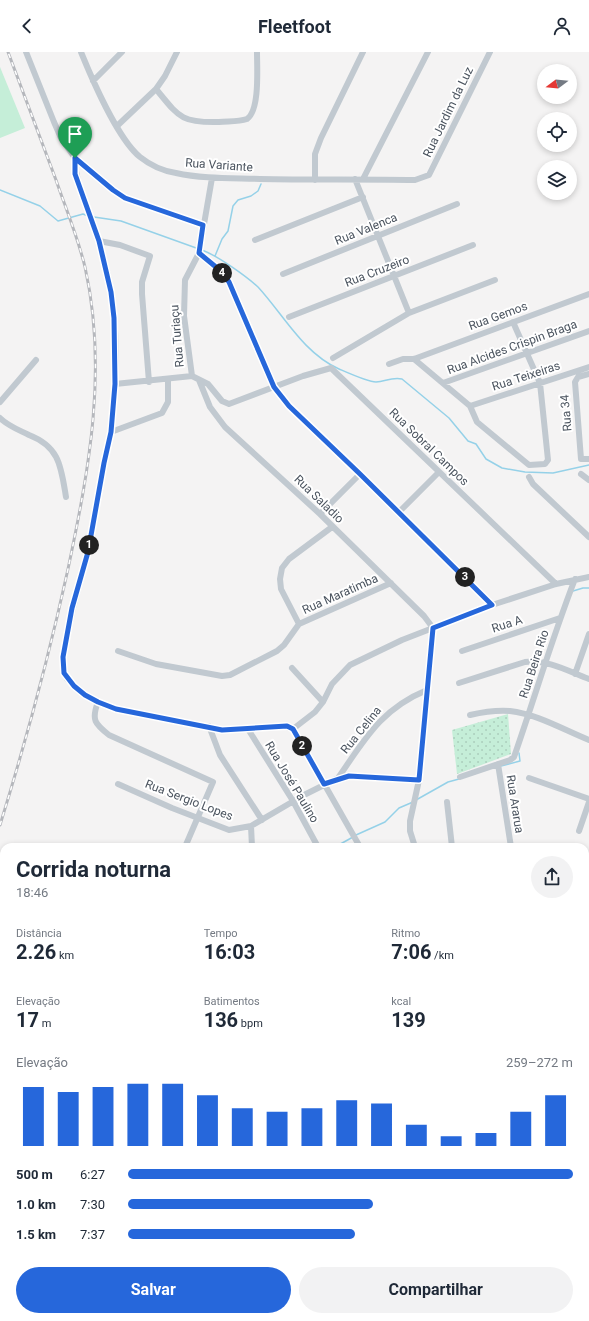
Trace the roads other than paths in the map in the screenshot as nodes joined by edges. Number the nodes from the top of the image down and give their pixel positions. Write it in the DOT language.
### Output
graph roads {
  1 [pos="26,52"];
  2 [pos="81,52"];
  3 [pos="122,52"];
  4 [pos="177,52"];
  5 [pos="257,52"];
  6 [pos="363,52"];
  7 [pos="428,52"];
  8 [pos="490,52"];
  9 [pos="93,81"];
  10 [pos="156,89"];
  11 [pos="118,126"];
  12 [pos="75,158"];
  13 [pos="212,178"];
  14 [pos="422,178"];
  15 [pos="356,179"];
  16 [pos="363,179"];
  17 [pos="315,180"];
  18 [pos="363,197"];
  19 [pos="457,204"];
  20 [pos="203,225"];
  21 [pos="378,236"];
  22 [pos="255,240"];
  23 [pos="99,241"];
  24 [pos="473,245"];
  25 [pos="199,253"];
  26 [pos="283,274"];
  27 [pos="394,276"];
  28 [pos="495,280"];
  29 [pos="589,294"];
  30 [pos="409,313"];
  31 [pos="289,317"];
  32 [pos="513,322"];
  33 [pos="589,331"];
  34 [pos="526,353"];
  35 [pos="333,358"];
  36 [pos="414,359"];
  37 [pos="36,360"];
  38 [pos="389,364"];
  39 [pos="589,367"];
  40 [pos="589,374"];
  41 [pos="192,376"];
  42 [pos="168,380"];
  43 [pos="199,380"];
  44 [pos="149,382"];
  45 [pos="443,383"];
  46 [pos="115,384"];
  47 [pos="540,384"];
  48 [pos="274,387"];
  49 [pos="0,402"];
  50 [pos="470,406"];
  51 [pos="0,418"];
  52 [pos="111,432"];
  53 [pos="589,459"];
  54 [pos="439,472"];
  55 [pos="360,474"];
  56 [pos="581,474"];
  57 [pos="528,477"];
  58 [pos="589,480"];
  59 [pos="66,497"];
  60 [pos="399,512"];
  61 [pos="320,514"];
  62 [pos="332,527"];
  63 [pos="589,537"];
  64 [pos="589,577"];
  65 [pos="575,579"];
  66 [pos="391,583"];
  67 [pos="556,584"];
  68 [pos="492,605"];
  69 [pos="560,618"];
  70 [pos="298,624"];
  71 [pos="433,628"];
  72 [pos="589,634"];
  73 [pos="118,651"];
  74 [pos="462,651"];
  75 [pos="546,663"];
  76 [pos="292,668"];
  77 [pos="575,674"];
  78 [pos="589,679"];
  79 [pos="459,683"];
  80 [pos="427,690"];
  81 [pos="98,702"];
  82 [pos="323,702"];
  83 [pos="470,714"];
  84 [pos="528,716"];
  85 [pos="209,726"];
  86 [pos="248,729"];
  87 [pos="293,729"];
  88 [pos="589,740"];
  89 [pos="498,764"];
  90 [pos="460,777"];
  91 [pos="338,778"];
  92 [pos="529,778"];
  93 [pos="419,780"];
  94 [pos="118,784"];
  95 [pos="324,784"];
  96 [pos="589,799"];
  97 [pos="293,801"];
  98 [pos="447,802"];
  99 [pos="589,802"];
  100 [pos="199,818"];
  101 [pos="262,820"];
  102 [pos="251,826"];
  103 [pos="579,831"];
  104 [pos="187,843"];
  105 [pos="252,843"];
  106 [pos="316,843"];
  107 [pos="358,843"];
  108 [pos="414,843"];
  109 [pos="452,843"];
  110 [pos="510,843"];
  1 -- 12 [label="street"];
  2 -- 9 [label="street, Rua Variante"];
  3 -- 9 [label="street"];
  4 -- 10 [label="street"];
  5 -- 10 [label="street"];
  6 -- 17 [label="street"];
  7 -- 16 [label="street"];
  8 -- 14 [label="street, Rua Jardim da Luz"];
  9 -- 11 [label="street, Rua Variante"];
  10 -- 11 [label="street"];
  11 -- 13 [label="street, Rua Variante"];
  12 -- 20 [label="street"];
  12 -- 23 [label="street"];
  13 -- 17 [label="street, Rua Variante"];
  13 -- 20 [label="street, Rua Turiaçu"];
  14 -- 16 [label="street, Rua Variante"];
  15 -- 16 [label="street, Rua Variante"];
  15 -- 17 [label="street, Rua Variante"];
  15 -- 18 [label="street"];
  18 -- 21 [label="street"];
  18 -- 22 [label="street"];
  19 -- 21 [label="street, Rua Valenca"];
  20 -- 25 [label="street, Rua Turiaçu"];
  21 -- 26 [label="street, Rua Valenca"];
  21 -- 27 [label="street"];
  23 -- 44 [label="street"];
  23 -- 46 [label="street"];
  24 -- 27 [label="street, Rua Cruzeiro"];
  25 -- 41 [label="street, Rua Turiaçu"];
  25 -- 48 [label="street"];
  27 -- 30 [label="street"];
  27 -- 31 [label="street, Rua Cruzeiro"];
  28 -- 30 [label="street"];
  29 -- 32 [label="street, Rua Gemos"];
  30 -- 35 [label="street"];
  32 -- 34 [label="street"];
  32 -- 36 [label="street, Rua Gemos"];
  33 -- 34 [label="street, Rua Alcides Crispin Braga"];
  34 -- 45 [label="street, Rua Alcides Crispin Braga"];
  34 -- 47 [label="street"];
  36 -- 38 [label="street, Rua Gemos"];
  36 -- 45 [label="street"];
  37 -- 49 [label="street"];
  39 -- 47 [label="street, Rua Teixeiras"];
  40 -- 53 [label="street, Rua 34"];
  41 -- 42 [label="street"];
  41 -- 43 [label="street"];
  42 -- 44 [label="street"];
  42 -- 52 [label="street"];
  43 -- 48 [label="street"];
  43 -- 61 [label="street, Rua Saladio"];
  44 -- 46 [label="street"];
  45 -- 50 [label="street"];
  46 -- 52 [label="street"];
  47 -- 50 [label="street, Rua Teixeiras"];
  47 -- 50 [label="street"];
  48 -- 54 [label="street, Rua Sobral Campos"];
  48 -- 55 [label="street"];
  51 -- 59 [label="street"];
  52 -- 81 [label="street"];
  54 -- 60 [label="street"];
  54 -- 67 [label="street, Rua Sobral Campos"];
  55 -- 60 [label="street"];
  55 -- 61 [label="street"];
  56 -- 58 [label="street"];
  57 -- 63 [label="street"];
  60 -- 68 [label="street"];
  61 -- 62 [label="street, Rua Saladio"];
  62 -- 66 [label="street, Rua Saladio"];
  62 -- 70 [label="street"];
  64 -- 65 [label="street"];
  65 -- 67 [label="street"];
  65 -- 69 [label="street, Rua Beira Rio"];
  66 -- 70 [label="street, Rua Maratimba"];
  66 -- 71 [label="street, Rua Saladio"];
  67 -- 68 [label="street"];
  68 -- 71 [label="street"];
  69 -- 74 [label="street, Rua A"];
  69 -- 75 [label="street, Rua Beira Rio"];
  70 -- 73 [label="street"];
  71 -- 80 [label="street"];
  71 -- 82 [label="street"];
  72 -- 77 [label="street"];
  75 -- 77 [label="street"];
  75 -- 79 [label="street"];
  75 -- 84 [label="street, Rua Beira Rio"];
  76 -- 82 [label="street"];
  77 -- 78 [label="street"];
  80 -- 91 [label="street, Rua Celina"];
  80 -- 93 [label="street"];
  81 -- 85 [label="street"];
  81 -- 100 [label="street"];
  82 -- 87 [label="street"];
  83 -- 84 [label="street"];
  84 -- 88 [label="street"];
  84 -- 89 [label="street, Rua Beira Rio"];
  85 -- 86 [label="street"];
  85 -- 101 [label="street"];
  86 -- 87 [label="street"];
  86 -- 97 [label="street, Rua José Paulino"];
  87 -- 95 [label="street"];
  89 -- 90 [label="street, Rua Beira Rio"];
  89 -- 110 [label="street, Rua Ararua"];
  91 -- 93 [label="street"];
  91 -- 95 [label="street, Rua Sergio Lopes"];
  92 -- 96 [label="street"];
  93 -- 108 [label="street"];
  94 -- 100 [label="street, Rua Sergio Lopes"];
  95 -- 97 [label="street, Rua Sergio Lopes"];
  95 -- 107 [label="street"];
  97 -- 101 [label="street, Rua Sergio Lopes"];
  97 -- 106 [label="street, Rua José Paulino"];
  98 -- 109 [label="street"];
  99 -- 103 [label="street"];
  100 -- 102 [label="street, Rua Sergio Lopes"];
  100 -- 104 [label="street"];
  101 -- 102 [label="street, Rua Sergio Lopes"];
  102 -- 105 [label="street"];
}
